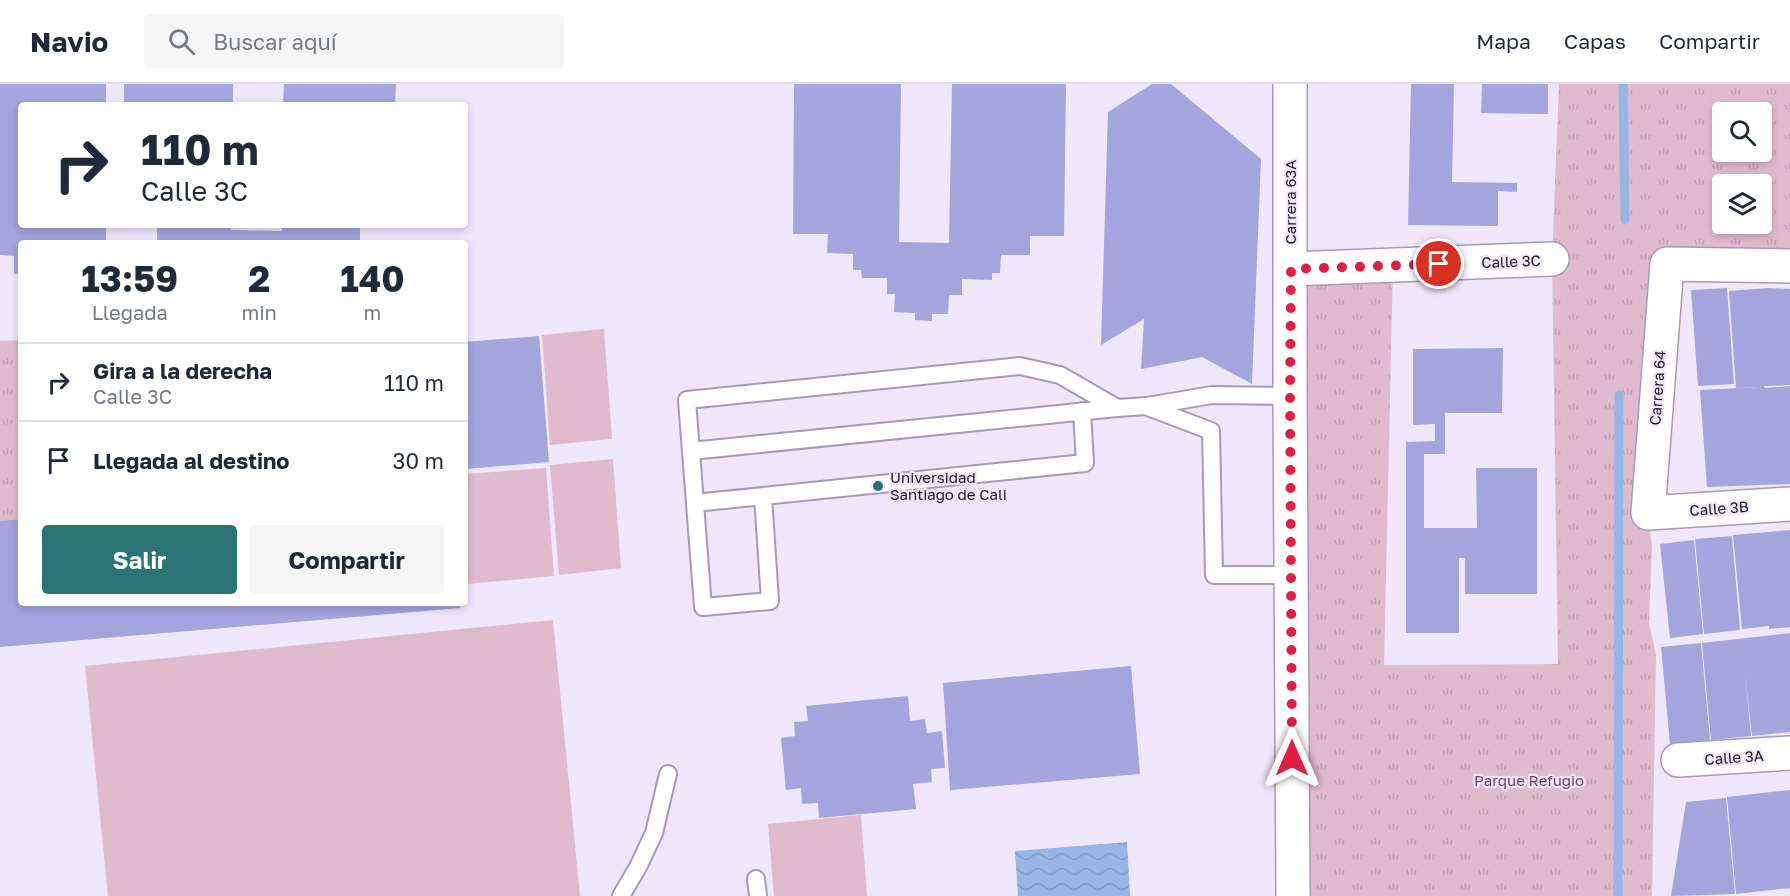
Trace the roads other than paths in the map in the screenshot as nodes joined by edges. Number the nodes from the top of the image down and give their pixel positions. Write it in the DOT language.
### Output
graph roads {
  1 [pos="1290,84"];
  2 [pos="1552,259"];
  3 [pos="1790,266"];
  4 [pos="1291,269"];
  5 [pos="1290,396"];
  6 [pos="1147,406"];
  7 [pos="1117,408"];
  8 [pos="1082,411"];
  9 [pos="691,451"];
  10 [pos="763,496"];
  11 [pos="695,503"];
  12 [pos="1790,504"];
  13 [pos="1648,513"];
  14 [pos="1291,575"];
  15 [pos="1790,753"];
  16 [pos="1678,760"];
  17 [pos="668,774"];
  18 [pos="756,879"];
  19 [pos="621,896"];
  20 [pos="759,896"];
  21 [pos="1293,896"];
  1 -- 4 [label="street, Carrera 63A"];
  2 -- 4 [label="street, Calle 3C"];
  3 -- 13 [label="street, Carrera 64"];
  4 -- 5 [label="street, Carrera 63A"];
  5 -- 6 [label="lane"];
  5 -- 14 [label="street, Carrera 63A"];
  6 -- 7 [label="lane"];
  6 -- 14 [label="lane"];
  7 -- 8 [label="lane"];
  7 -- 9 [label="lane"];
  8 -- 9 [label="lane"];
  8 -- 10 [label="lane"];
  9 -- 11 [label="lane"];
  10 -- 11 [label="lane"];
  10 -- 11 [label="lane"];
  12 -- 13 [label="street, Calle 3B"];
  14 -- 21 [label="street, Carrera 63A"];
  15 -- 16 [label="street, Calle 3A"];
  17 -- 19 [label="lane"];
  18 -- 20 [label="lane"];
}
